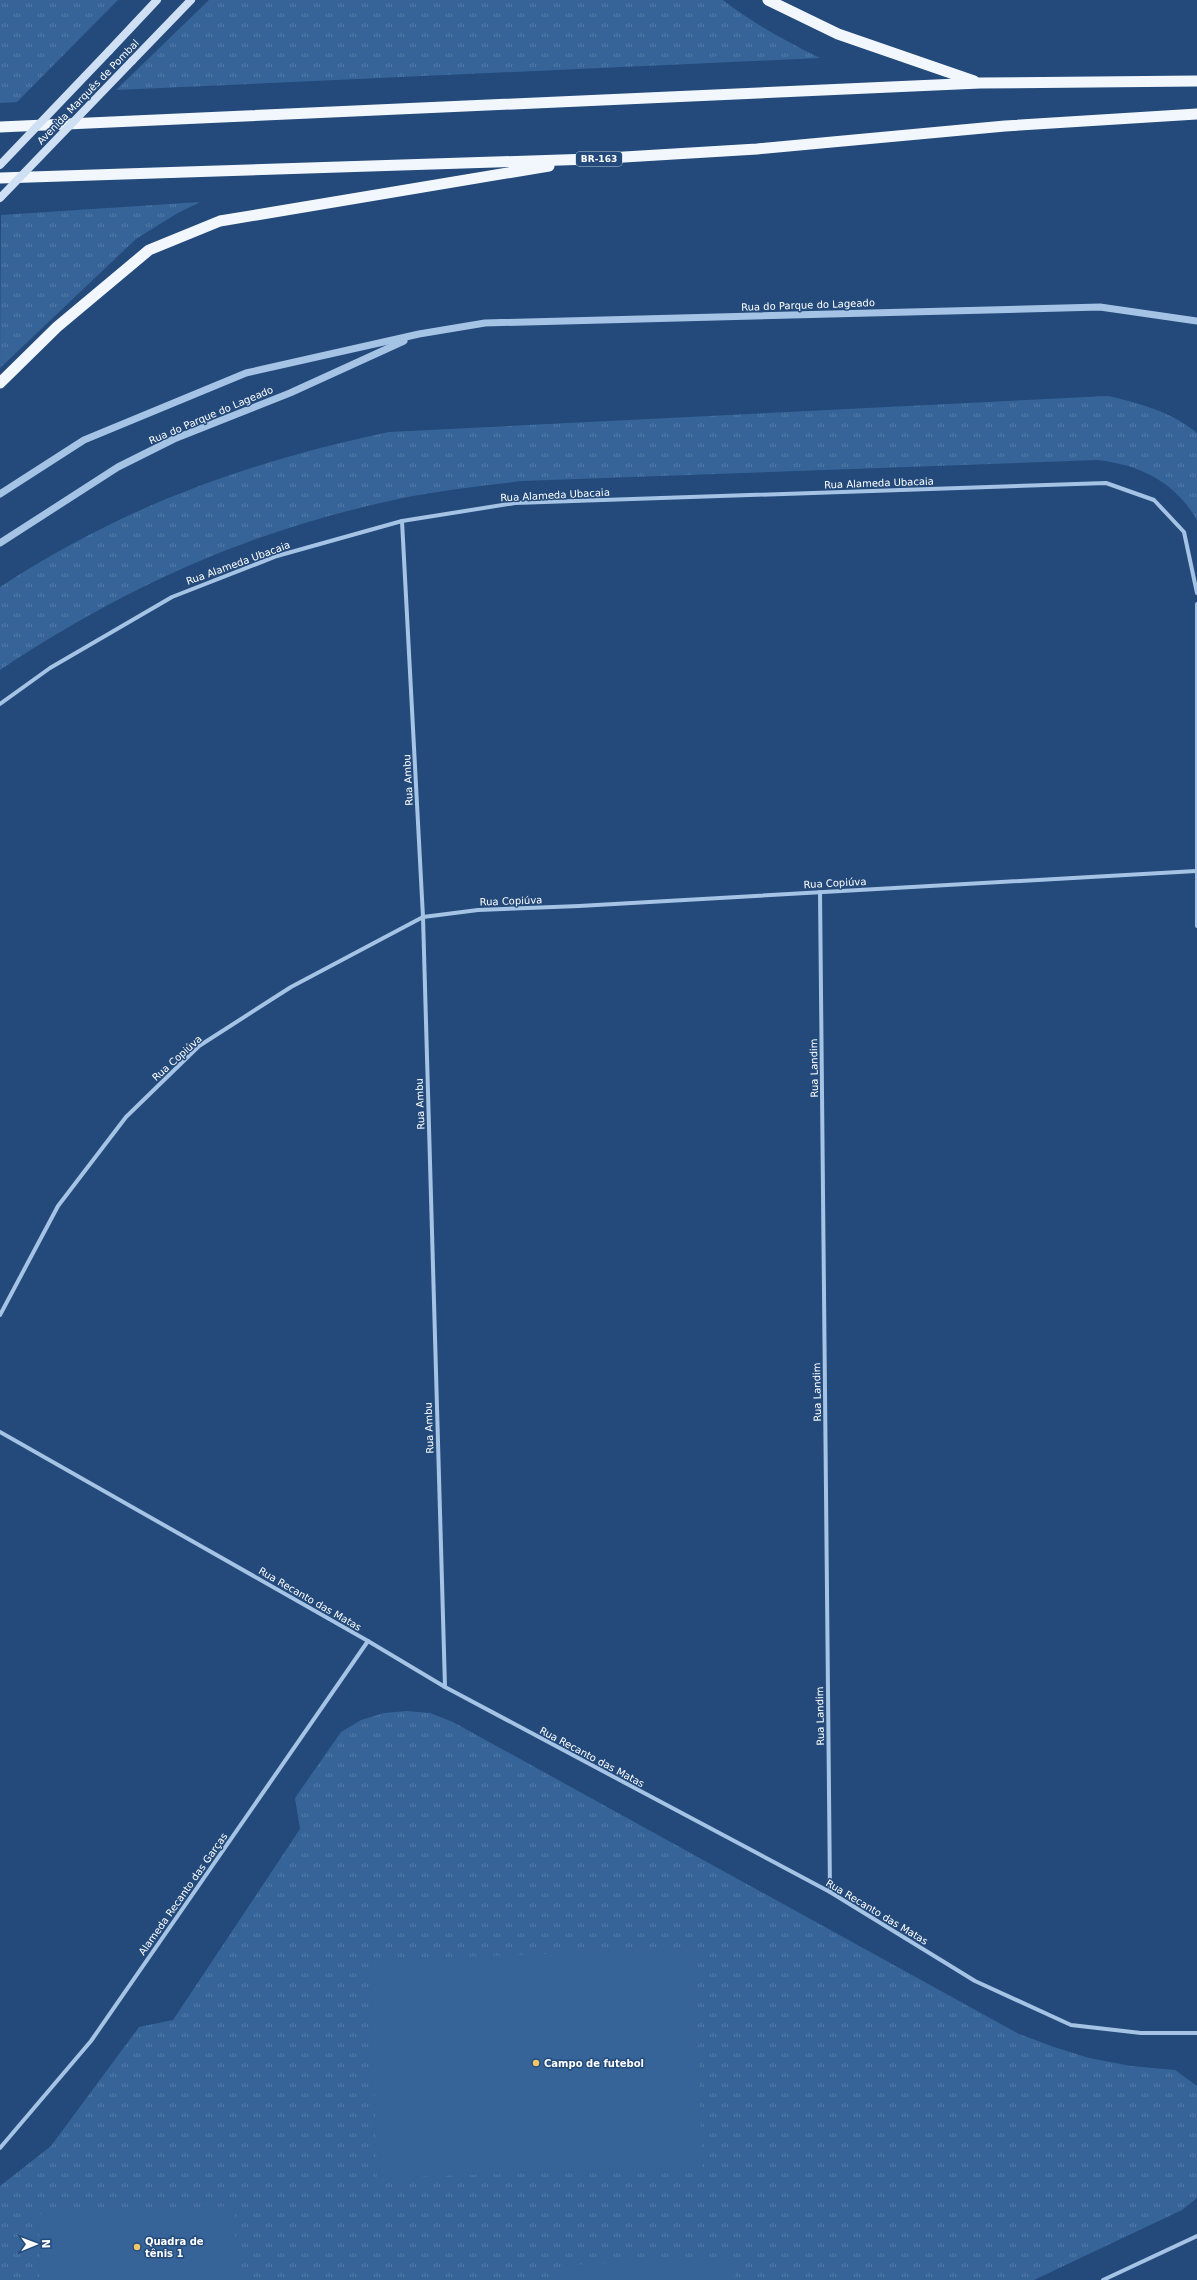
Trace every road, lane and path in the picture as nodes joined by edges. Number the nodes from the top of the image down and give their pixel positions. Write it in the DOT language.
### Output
graph roads {
  1 [pos="157,0"];
  2 [pos="191,0"];
  3 [pos="768,0"];
  4 [pos="1197,81"];
  5 [pos="980,83"];
  6 [pos="1197,114"];
  7 [pos="0,127"];
  8 [pos="591,159"];
  9 [pos="0,165"];
  10 [pos="0,178"];
  11 [pos="0,198"];
  12 [pos="1197,321"];
  13 [pos="419,334"];
  14 [pos="0,383"];
  15 [pos="0,494"];
  16 [pos="402,521"];
  17 [pos="0,542"];
  18 [pos="1197,593"];
  19 [pos="1197,604"];
  20 [pos="0,704"];
  21 [pos="1196,872"];
  22 [pos="820,892"];
  23 [pos="423,917"];
  24 [pos="1197,926"];
  25 [pos="0,1315"];
  26 [pos="0,1432"];
  27 [pos="368,1641"];
  28 [pos="444,1687"];
  29 [pos="830,1892"];
  30 [pos="1197,2033"];
  31 [pos="0,2148"];
  32 [pos="1197,2236"];
  33 [pos="1103,2280"];
  1 -- 9 [label="main road, Avenida Marquês de Pombal, bridge"];
  2 -- 11 [label="main road, Avenida Marquês de Pombal, bridge"];
  3 -- 5 [label="highway"];
  4 -- 5 [label="highway"];
  5 -- 7 [label="highway"];
  6 -- 8 [label="highway, BR-163"];
  8 -- 10 [label="highway, BR-163"];
  8 -- 14 [label="highway"];
  12 -- 13 [label="street, Rua do Parque do Lageado"];
  13 -- 15 [label="street, Rua do Parque do Lageado"];
  13 -- 17 [label="street, Rua do Parque do Lageado"];
  16 -- 18 [label="street, Rua Alameda Ubacaia"];
  16 -- 20 [label="street, Rua Alameda Ubacaia"];
  16 -- 23 [label="street, Rua Ambu"];
  19 -- 21 [label="street"];
  21 -- 22 [label="street, Rua Copiúva"];
  21 -- 24 [label="street"];
  22 -- 23 [label="street, Rua Copiúva"];
  22 -- 29 [label="street, Rua Landim"];
  23 -- 25 [label="street, Rua Copiúva"];
  23 -- 28 [label="street, Rua Ambu"];
  26 -- 27 [label="street, Rua Recanto das Matas"];
  27 -- 28 [label="street, Rua Recanto das Matas"];
  27 -- 31 [label="street, Alameda Recanto das Garças"];
  28 -- 29 [label="street, Rua Recanto das Matas"];
  29 -- 30 [label="street, Rua Recanto das Matas"];
  32 -- 33 [label="street"];
}
